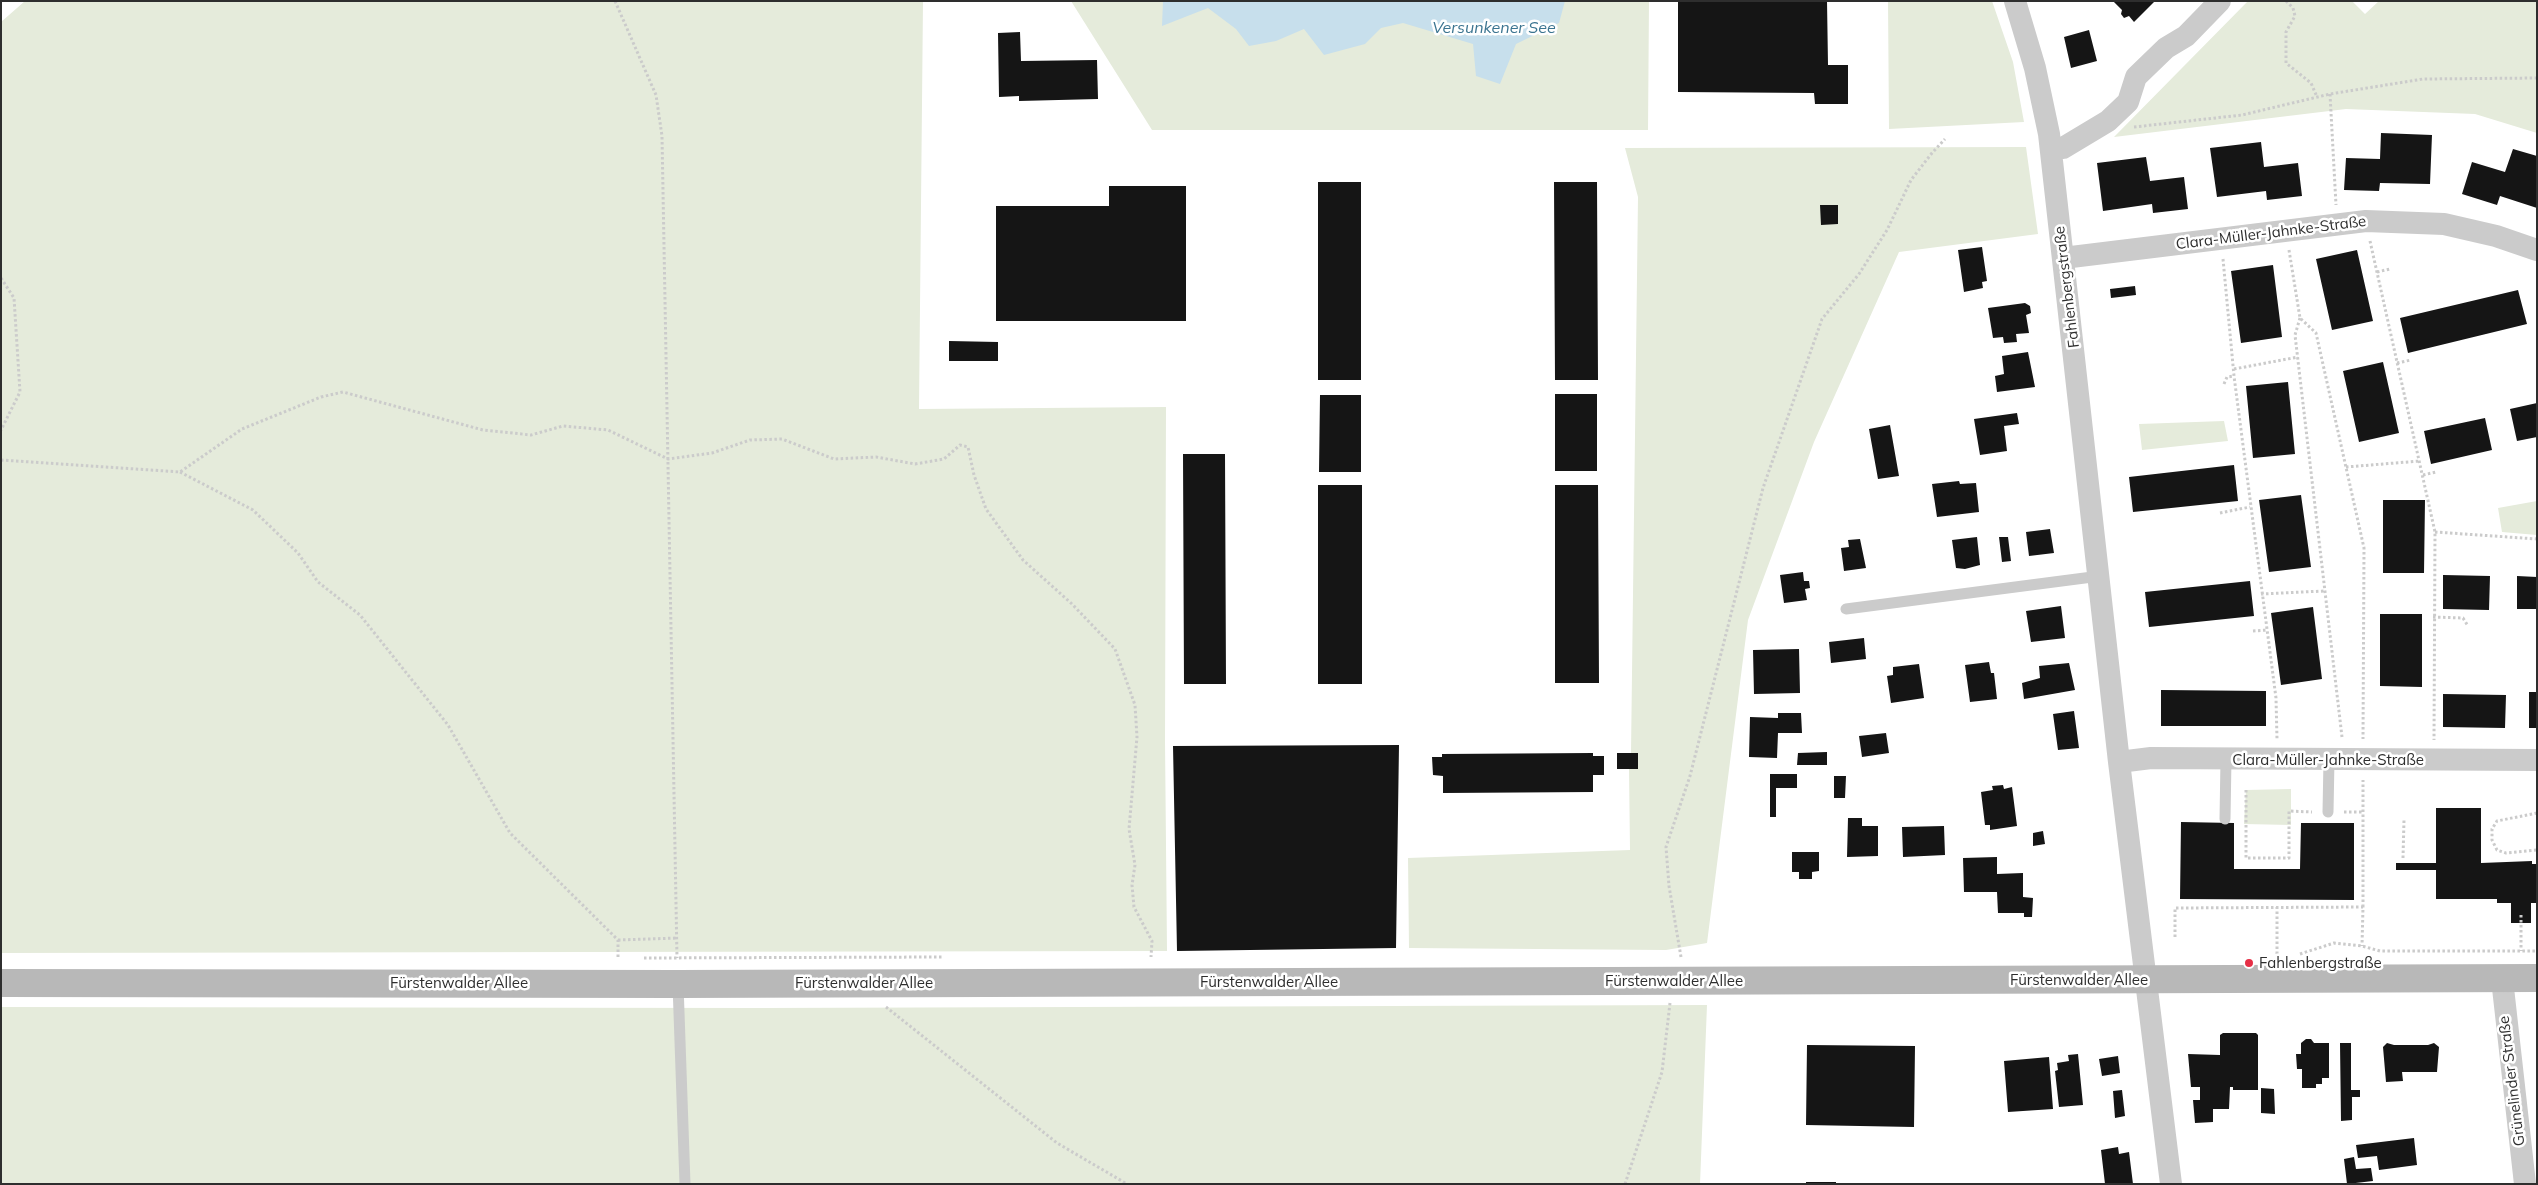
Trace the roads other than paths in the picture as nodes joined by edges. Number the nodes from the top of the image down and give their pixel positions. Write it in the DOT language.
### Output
graph roads {
  1 [pos="2015,1"];
  2 [pos="2220,1"];
  3 [pos="2051,150"];
  4 [pos="2537,250"];
  5 [pos="2063,258"];
  6 [pos="2100,576"];
  7 [pos="1846,609"];
  8 [pos="2226,759"];
  9 [pos="2345,760"];
  10 [pos="2537,760"];
  11 [pos="2119,762"];
  12 [pos="2328,812"];
  13 [pos="2225,819"];
  14 [pos="678,970"];
  15 [pos="2537,978"];
  16 [pos="2146,979"];
  17 [pos="2502,979"];
  18 [pos="1,983"];
  19 [pos="684,1184"];
  20 [pos="2171,1184"];
  21 [pos="2525,1184"];
  1 -- 3 [label="street, Fahlenbergstraße"];
  2 -- 3 [label="street"];
  3 -- 5 [label="street, Fahlenbergstraße"];
  4 -- 5 [label="street, Clara-Müller-Jahnke-Straße"];
  5 -- 6 [label="street, Fahlenbergstraße"];
  6 -- 7 [label="lane"];
  6 -- 11 [label="street, Fahlenbergstraße"];
  8 -- 9 [label="street, Clara-Müller-Jahnke-Straße"];
  8 -- 11 [label="street, Clara-Müller-Jahnke-Straße"];
  8 -- 13 [label="lane"];
  9 -- 10 [label="street, Clara-Müller-Jahnke-Straße"];
  9 -- 12 [label="lane"];
  11 -- 16 [label="street, Fahlenbergstraße"];
  14 -- 16 [label="main road, Fürstenwalder Allee"];
  14 -- 18 [label="main road, Fürstenwalder Allee"];
  14 -- 19 [label="lane"];
  15 -- 17 [label="main road, Fürstenwalder Allee"];
  16 -- 17 [label="main road, Fürstenwalder Allee"];
  16 -- 20 [label="street, Fahlenbergstraße"];
  17 -- 21 [label="street, Grünelinder Straße"];
}
